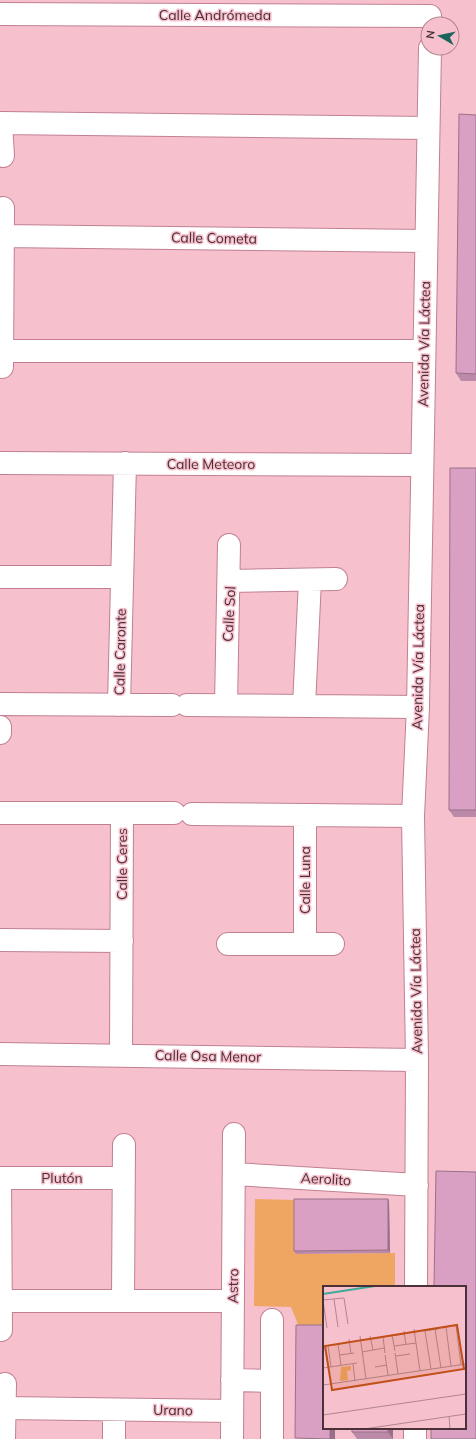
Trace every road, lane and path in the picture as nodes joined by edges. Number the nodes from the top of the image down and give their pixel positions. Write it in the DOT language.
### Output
graph roads {
  1 [pos="430,13"];
  2 [pos="0,14"];
  3 [pos="430,56"];
  4 [pos="428,128"];
  5 [pos="3,156"];
  6 [pos="3,208"];
  7 [pos="3,236"];
  8 [pos="426,241"];
  9 [pos="424,351"];
  10 [pos="0,463"];
  11 [pos="125,463"];
  12 [pos="422,465"];
  13 [pos="229,545"];
  14 [pos="0,576"];
  15 [pos="122,577"];
  16 [pos="336,579"];
  17 [pos="229,580"];
  18 [pos="310,580"];
  19 [pos="0,704"];
  20 [pos="119,705"];
  21 [pos="226,705"];
  22 [pos="304,706"];
  23 [pos="418,706"];
  24 [pos="0,727"];
  25 [pos="0,733"];
  26 [pos="0,813"];
  27 [pos="122,814"];
  28 [pos="305,816"];
  29 [pos="413,816"];
  30 [pos="0,940"];
  31 [pos="122,941"];
  32 [pos="228,944"];
  33 [pos="305,944"];
  34 [pos="333,944"];
  35 [pos="0,1054"];
  36 [pos="121,1055"];
  37 [pos="417,1060"];
  38 [pos="234,1134"];
  39 [pos="124,1145"];
  40 [pos="235,1174"];
  41 [pos="0,1178"];
  42 [pos="123,1178"];
  43 [pos="417,1185"];
  44 [pos="416,1286"];
  45 [pos="2,1301"];
  46 [pos="123,1301"];
  47 [pos="232,1301"];
  48 [pos="272,1320"];
  49 [pos="1,1330"];
  50 [pos="232,1380"];
  51 [pos="272,1381"];
  52 [pos="5,1384"];
  53 [pos="5,1408"];
  54 [pos="114,1410"];
  55 [pos="232,1411"];
  56 [pos="4,1439"];
  57 [pos="114,1439"];
  58 [pos="232,1439"];
  59 [pos="272,1439"];
  1 -- 2 [label="street, Calle Andrómeda"];
  3 -- 4 [label="street, Avenida Vía Láctea"];
  4 -- 5 [label="street"];
  4 -- 8 [label="street, Avenida Vía Láctea"];
  6 -- 7 [label="street"];
  7 -- 8 [label="street, Calle Cometa"];
  7 -- 9 [label="street"];
  8 -- 9 [label="street, Avenida Vía Láctea"];
  9 -- 12 [label="street, Avenida Vía Láctea"];
  10 -- 11 [label="street, Calle Meteoro"];
  11 -- 12 [label="street, Calle Meteoro"];
  11 -- 15 [label="street, Calle Caronte"];
  12 -- 23 [label="street, Avenida Vía Láctea"];
  13 -- 17 [label="street"];
  14 -- 15 [label="street"];
  15 -- 20 [label="street, Calle Caronte"];
  16 -- 18 [label="street, Calle Sol"];
  17 -- 18 [label="street, Calle Sol"];
  17 -- 21 [label="street, Calle Sol"];
  18 -- 22 [label="street"];
  19 -- 20 [label="street, Calle Caronte"];
  20 -- 21 [label="street"];
  21 -- 22 [label="street"];
  22 -- 23 [label="street"];
  23 -- 29 [label="street, Avenida Vía Láctea"];
  24 -- 25 [label="street"];
  26 -- 27 [label="street, Calle Ceres"];
  27 -- 28 [label="street"];
  27 -- 31 [label="street, Calle Ceres"];
  28 -- 29 [label="street"];
  28 -- 33 [label="street, Calle Luna"];
  29 -- 37 [label="street, Avenida Vía Láctea"];
  30 -- 31 [label="street"];
  31 -- 36 [label="street, Calle Ceres"];
  32 -- 33 [label="street"];
  33 -- 34 [label="street"];
  35 -- 36 [label="street, Calle Osa Menor"];
  36 -- 37 [label="street, Calle Osa Menor"];
  37 -- 43 [label="street, Avenida Vía Láctea"];
  38 -- 40 [label="street, Astro"];
  39 -- 42 [label="street"];
  40 -- 43 [label="street, Aerolito"];
  40 -- 47 [label="street, Astro"];
  41 -- 42 [label="street, Plutón"];
  41 -- 45 [label="street, Plutón"];
  42 -- 46 [label="street"];
  43 -- 44 [label="street, Avenida Vía Láctea"];
  45 -- 46 [label="street"];
  45 -- 49 [label="street, Plutón"];
  46 -- 47 [label="street"];
  47 -- 50 [label="street, Astro"];
  48 -- 51 [label="street"];
  50 -- 51 [label="street"];
  50 -- 55 [label="street, Astro"];
  51 -- 59 [label="street"];
  52 -- 53 [label="street"];
  53 -- 54 [label="street, Urano"];
  53 -- 56 [label="street"];
  54 -- 55 [label="street, Urano"];
  54 -- 57 [label="street"];
  55 -- 58 [label="street, Astro"];
}
